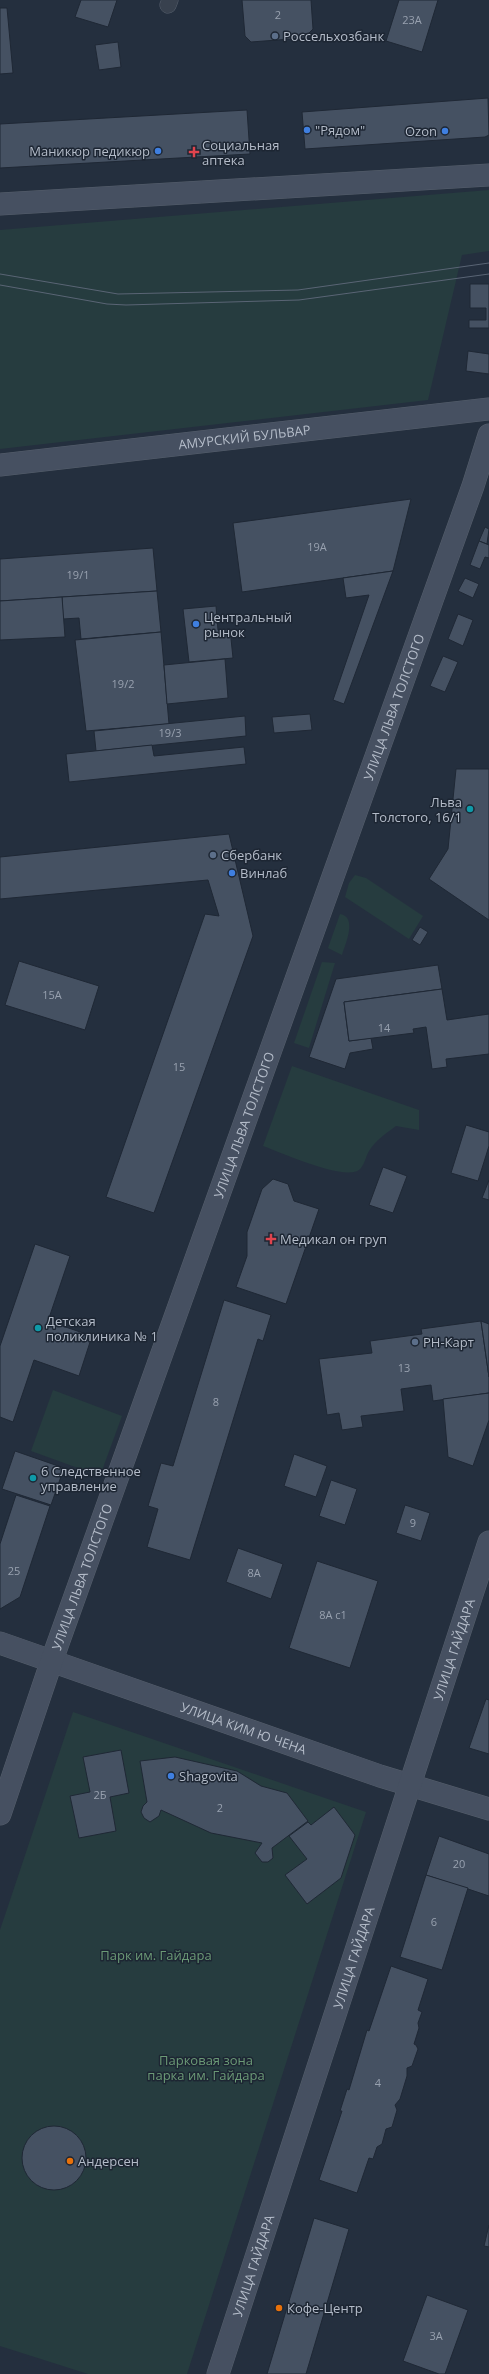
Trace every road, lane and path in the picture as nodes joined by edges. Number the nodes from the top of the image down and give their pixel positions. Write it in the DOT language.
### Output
graph roads {
  1 [pos="489,175"];
  2 [pos="0,204"];
  3 [pos="489,409"];
  4 [pos="489,435"];
  5 [pos="0,465"];
  6 [pos="489,1542"];
  7 [pos="0,1643"];
  8 [pos="52,1660"];
  9 [pos="409,1785"];
  10 [pos="489,1809"];
  11 [pos="0,1814"];
  12 [pos="218,2374"];
  1 -- 2 [label="street"];
  3 -- 5 [label="street, АМУРСКИЙ БУЛЬВАР"];
  4 -- 8 [label="street, УЛИЦА ЛЬВА ТОЛСТОГО"];
  6 -- 9 [label="street, УЛИЦА ГАЙДАРА"];
  7 -- 8 [label="street, УЛИЦА КИМ Ю ЧЕНА"];
  8 -- 9 [label="street, УЛИЦА КИМ Ю ЧЕНА"];
  8 -- 11 [label="street, УЛИЦА ЛЬВА ТОЛСТОГО"];
  9 -- 10 [label="street, УЛИЦА КИМ Ю ЧЕНА"];
  9 -- 12 [label="street, УЛИЦА ГАЙДАРА"];
}
